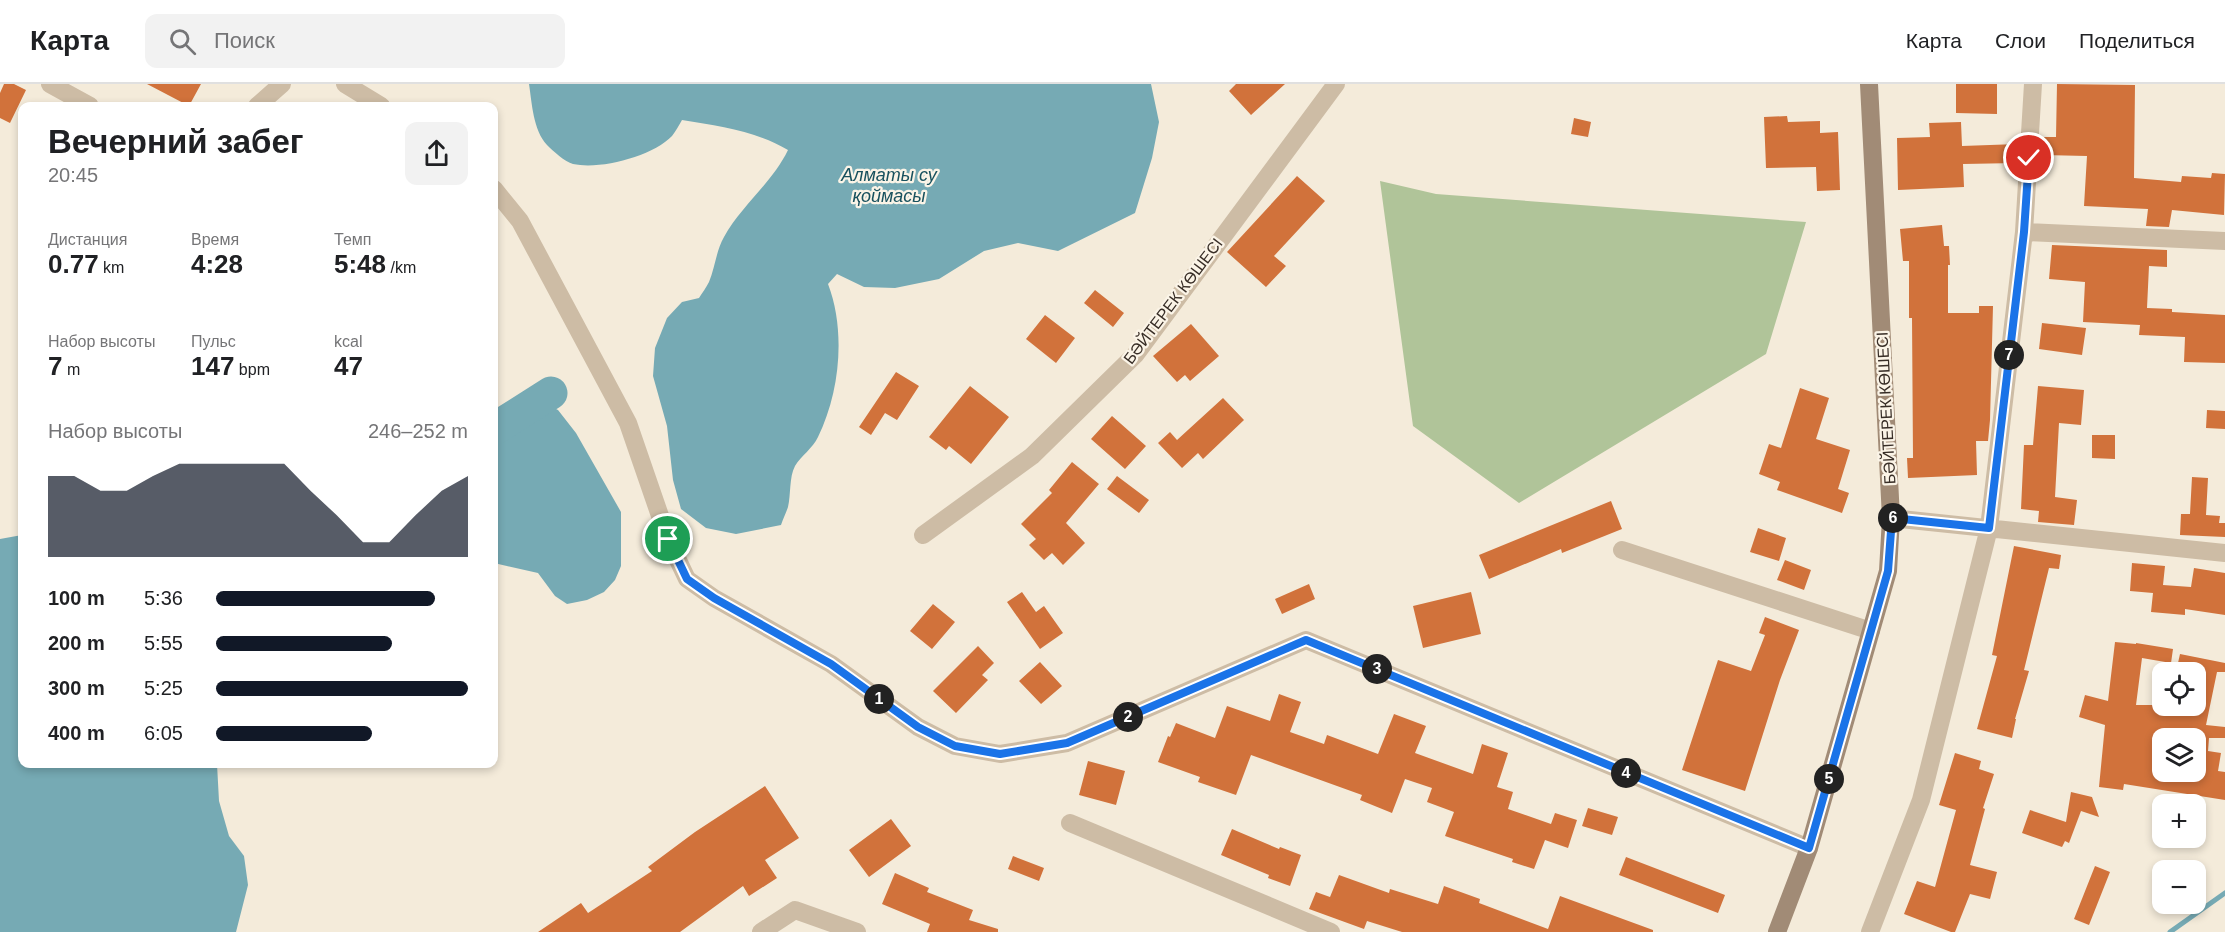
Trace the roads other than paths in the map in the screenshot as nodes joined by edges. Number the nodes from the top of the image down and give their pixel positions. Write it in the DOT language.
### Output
graph roads {
  1 [pos="50,84"];
  2 [pos="282,84"];
  3 [pos="345,84"];
  4 [pos="1336,84"];
  5 [pos="1869,84"];
  6 [pos="2033,84"];
  7 [pos="83,102"];
  8 [pos="262,102"];
  9 [pos="374,102"];
  10 [pos="498,194"];
  11 [pos="2024,232"];
  12 [pos="2225,241"];
  13 [pos="1892,518"];
  14 [pos="1989,528"];
  15 [pos="923,535"];
  16 [pos="1622,550"];
  17 [pos="2225,553"];
  18 [pos="1871,631"];
  19 [pos="1070,824"];
  20 [pos="1809,848"];
  21 [pos="761,932"];
  22 [pos="857,932"];
  23 [pos="1331,932"];
  24 [pos="1777,932"];
  25 [pos="1870,932"];
  1 -- 7 [label="street"];
  2 -- 8 [label="street"];
  3 -- 9 [label="street"];
  4 -- 15 [label="street, БӘЙТЕРЕК КӨШЕСІ"];
  5 -- 13 [label="street, БӘЙТЕРЕК КӨШЕСІ"];
  6 -- 11 [label="street"];
  10 -- 20 [label="street"];
  11 -- 12 [label="street"];
  11 -- 14 [label="street"];
  13 -- 14 [label="street"];
  13 -- 18 [label="street, БӘЙТЕРЕК КӨШЕСІ"];
  14 -- 17 [label="street"];
  14 -- 25 [label="street"];
  16 -- 18 [label="street"];
  18 -- 20 [label="street, БӘЙТЕРЕК КӨШЕСІ"];
  19 -- 23 [label="street"];
  20 -- 24 [label="street, БӘЙТЕРЕК КӨШЕСІ"];
  21 -- 22 [label="street"];
}
